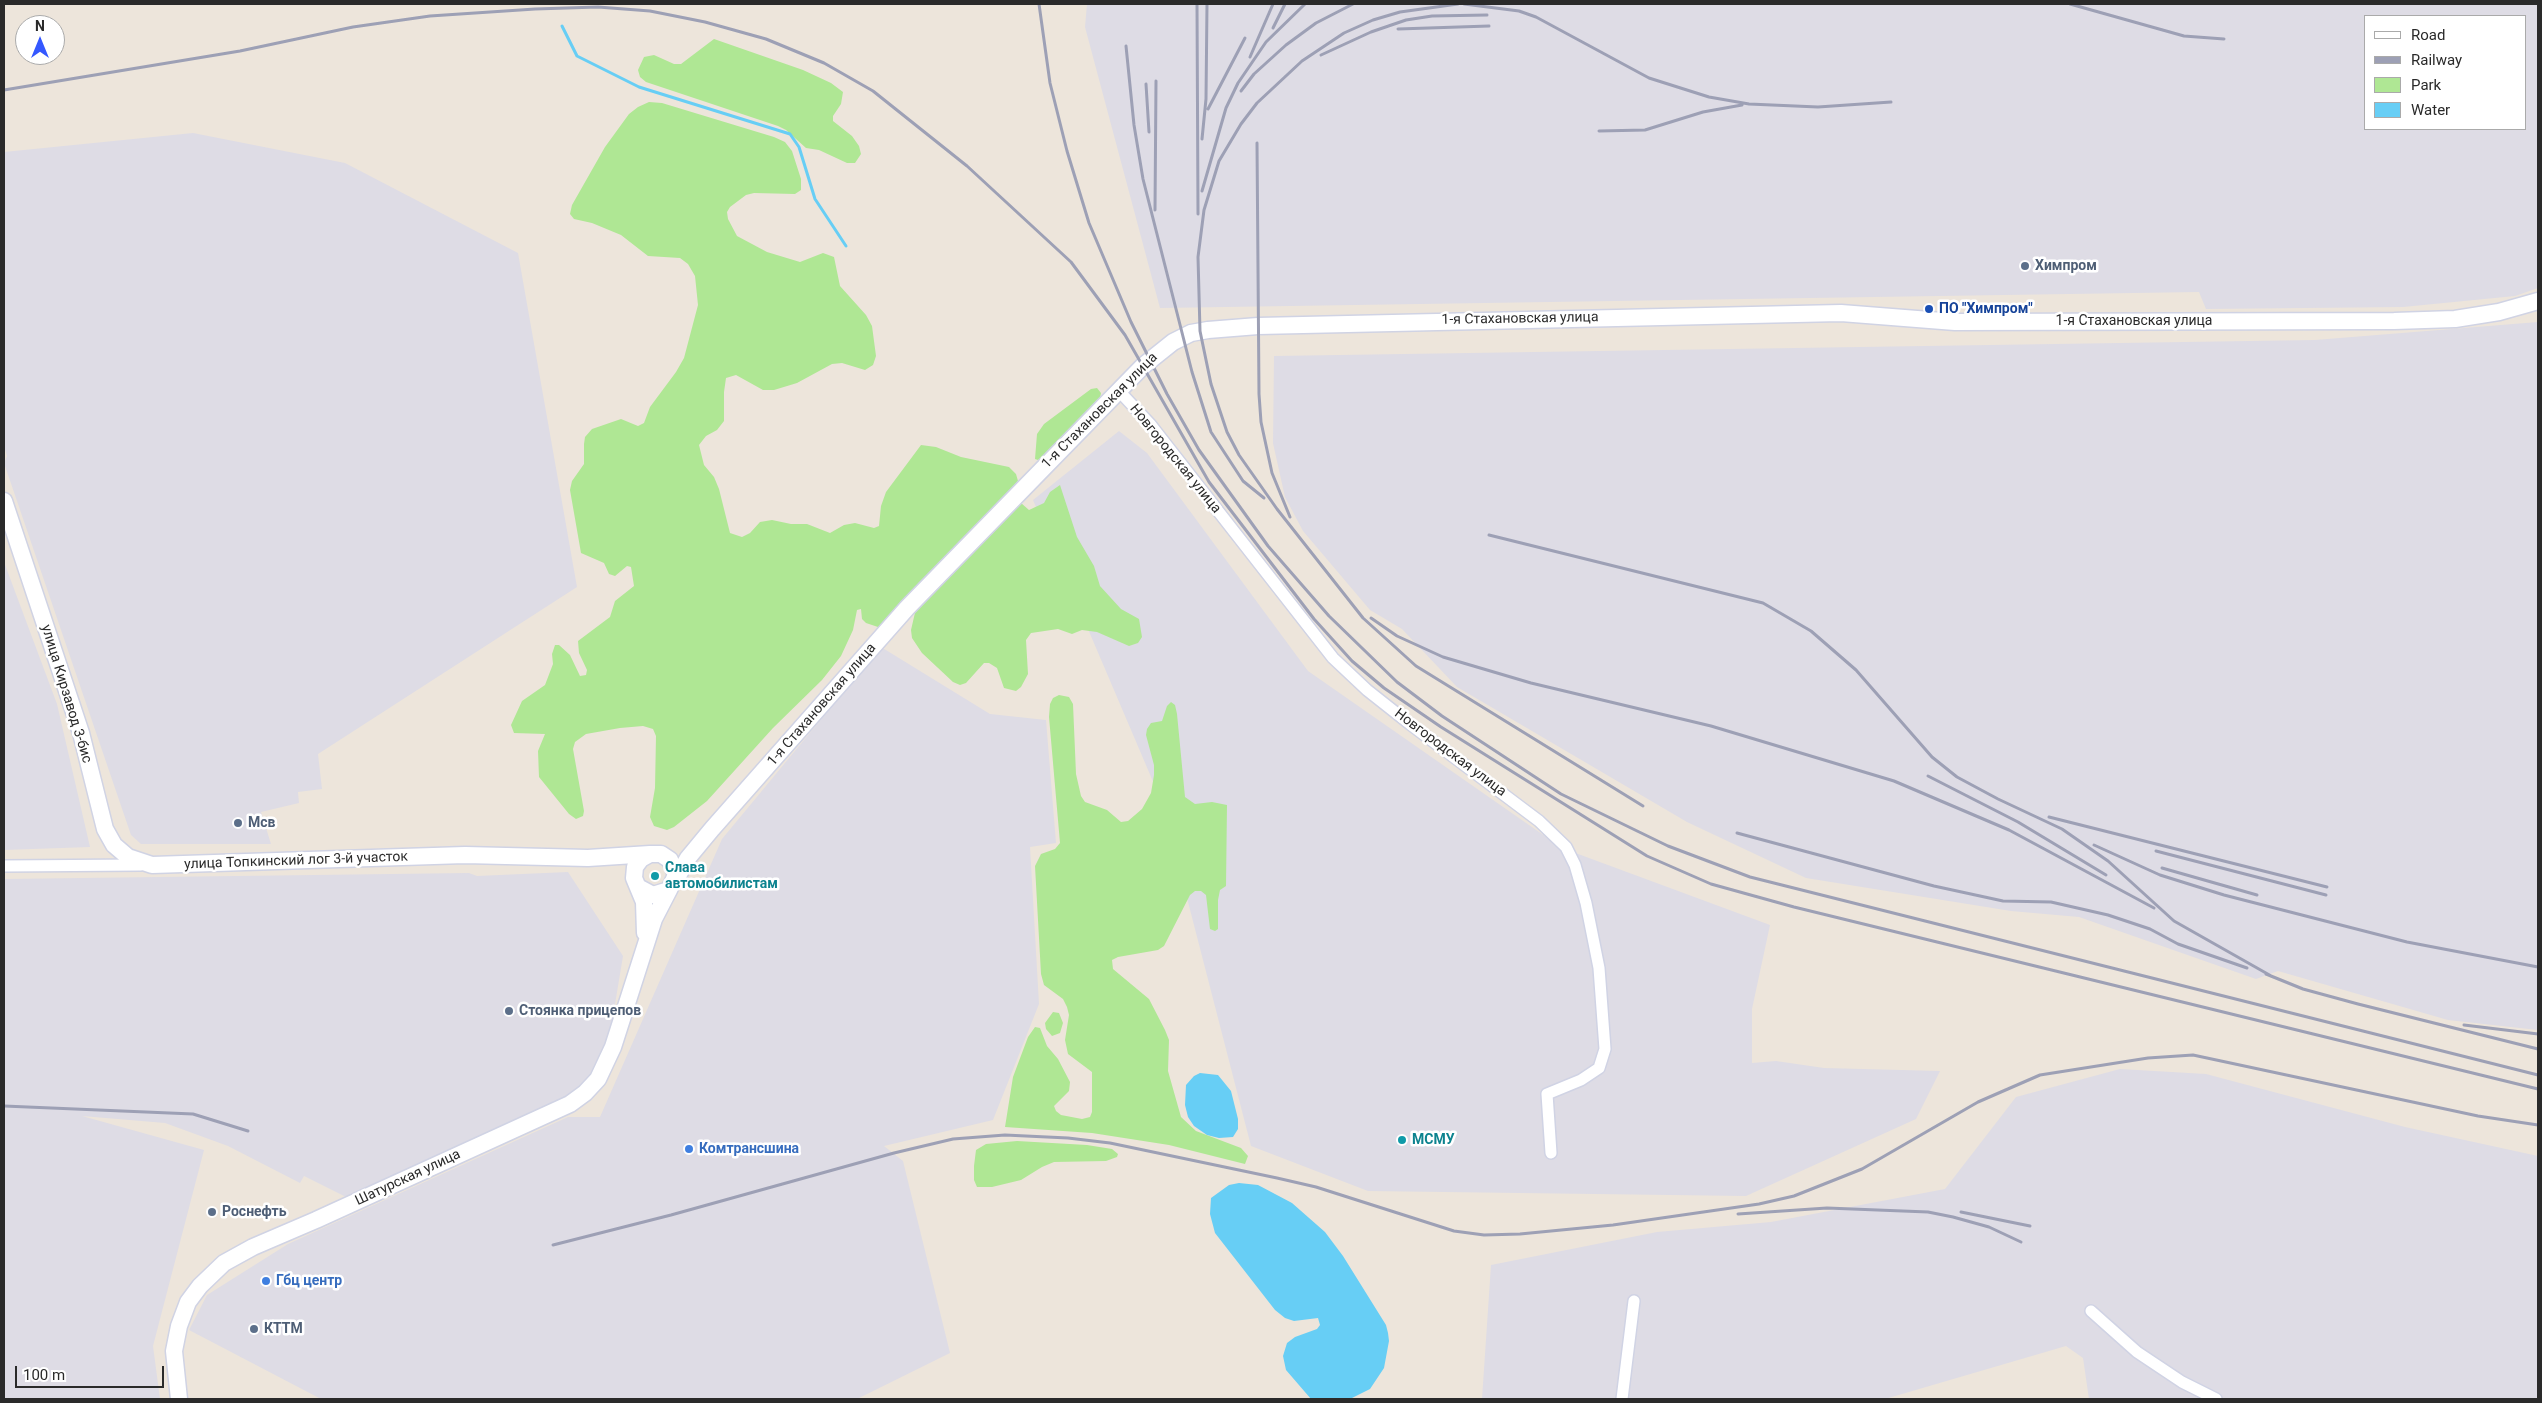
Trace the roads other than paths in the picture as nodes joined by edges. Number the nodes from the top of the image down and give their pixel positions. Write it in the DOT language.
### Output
graph roads {
  1 [pos="2538,301"];
  2 [pos="1118,391"];
  3 [pos="4,501"];
  4 [pos="712,829"];
  5 [pos="653,854"];
  6 [pos="588,858"];
  7 [pos="152,865"];
  8 [pos="4,866"];
  9 [pos="637,885"];
  10 [pos="672,885"];
  11 [pos="644,948"];
  12 [pos="1551,1152"];
  13 [pos="1634,1301"];
  14 [pos="2092,1311"];
  15 [pos="178,1399"];
  16 [pos="1622,1399"];
  17 [pos="2216,1399"];
  1 -- 2 [label="main road, 1-я Стахановская улица"];
  2 -- 4 [label="main road, 1-я Стахановская улица"];
  2 -- 12 [label="street, Новгородская улица"];
  3 -- 7 [label="main road, улица Кирзавод 3-бис"];
  4 -- 5 [label="main road"];
  4 -- 10 [label="main road"];
  5 -- 6 [label="main road"];
  5 -- 9 [label="main road"];
  5 -- 10 [label="main road"];
  6 -- 7 [label="main road, улица Топкинский лог 3-й участок"];
  6 -- 9 [label="main road"];
  7 -- 8 [label="street, улица Топкинский лог 3-й участок"];
  9 -- 10 [label="main road"];
  9 -- 11 [label="main road"];
  10 -- 11 [label="main road"];
  11 -- 15 [label="main road, Шатурская улица"];
  13 -- 16 [label="street"];
  14 -- 17 [label="street"];
}
